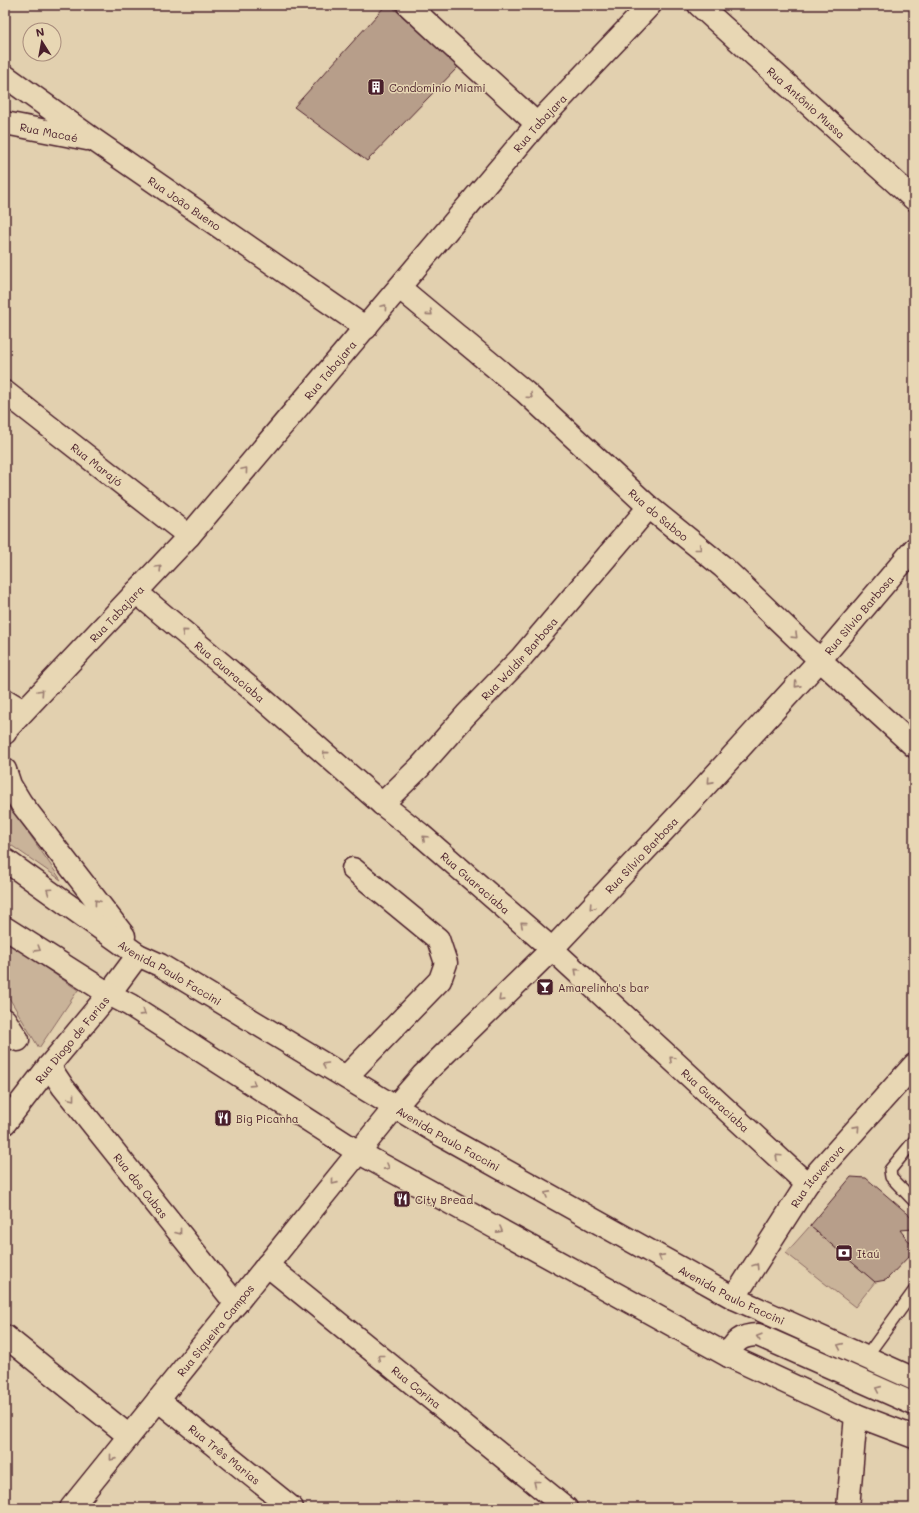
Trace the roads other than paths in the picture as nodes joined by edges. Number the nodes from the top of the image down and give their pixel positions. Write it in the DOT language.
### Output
graph roads {
  1 [pos="408,5"];
  2 [pos="650,5"];
  3 [pos="699,5"];
  4 [pos="5,76"];
  5 [pos="5,123"];
  6 [pos="537,124"];
  7 [pos="94,140"];
  8 [pos="914,199"];
  9 [pos="400,288"];
  10 [pos="366,328"];
  11 [pos="5,392"];
  12 [pos="649,507"];
  13 [pos="190,536"];
  14 [pos="914,549"];
  15 [pos="136,592"];
  16 [pos="820,660"];
  17 [pos="5,700"];
  18 [pos="23,711"];
  19 [pos="5,732"];
  20 [pos="914,746"];
  21 [pos="5,770"];
  22 [pos="382,804"];
  23 [pos="5,860"];
  24 [pos="353,869"];
  25 [pos="9,934"];
  26 [pos="552,949"];
  27 [pos="138,955"];
  28 [pos="109,994"];
  29 [pos="5,1020"];
  30 [pos="18,1040"];
  31 [pos="914,1065"];
  32 [pos="49,1066"];
  33 [pos="346,1077"];
  34 [pos="395,1107"];
  35 [pos="5,1123"];
  36 [pos="914,1141"];
  37 [pos="358,1152"];
  38 [pos="807,1184"];
  39 [pos="914,1201"];
  40 [pos="267,1265"];
  41 [pos="914,1291"];
  42 [pos="734,1298"];
  43 [pos="236,1304"];
  44 [pos="5,1336"];
  45 [pos="729,1356"];
  46 [pos="866,1357"];
  47 [pos="914,1379"];
  48 [pos="158,1400"];
  49 [pos="914,1404"];
  50 [pos="856,1415"];
  51 [pos="129,1436"];
  52 [pos="914,1437"];
  53 [pos="71,1508"];
  54 [pos="292,1508"];
  55 [pos="566,1508"];
  56 [pos="848,1508"];
  1 -- 6 [label="street"];
  2 -- 6 [label="street, Rua Tabajara"];
  3 -- 8 [label="street, Rua Antônio Mussa"];
  4 -- 7 [label="street, Rua João Bueno"];
  5 -- 7 [label="street, Rua Macaé"];
  6 -- 9 [label="street, Rua Tabajara"];
  7 -- 10 [label="street, Rua João Bueno"];
  10 -- 9 [label="street, Rua Tabajara, one-way"];
  9 -- 12 [label="street, Rua do Saboo, one-way"];
  13 -- 10 [label="street, Rua Tabajara, one-way"];
  11 -- 13 [label="street, Rua Marajó"];
  12 -- 16 [label="street, Rua do Saboo, one-way"];
  12 -- 22 [label="street, Rua Waldir Barbosa"];
  15 -- 13 [label="street, Rua Tabajara, one-way"];
  14 -- 16 [label="street, Rua Silvio Barbosa"];
  18 -- 15 [label="street, Rua Tabajara, one-way"];
  22 -- 15 [label="street, Rua Guaraciaba, one-way"];
  16 -- 20 [label="street, Rua do Saboo"];
  16 -- 26 [label="street, Rua Silvio Barbosa, one-way"];
  17 -- 18 [label="street"];
  18 -- 19 [label="street, Rua Tabajara"];
  27 -- 21 [label="street, one-way"];
  26 -- 22 [label="street, Rua Guaraciaba, one-way"];
  27 -- 23 [label="street, Avenida Paulo Faccini, one-way"];
  24 -- 33 [label="street"];
  25 -- 28 [label="street, one-way"];
  26 -- 34 [label="street, Rua Silvio Barbosa, one-way"];
  38 -- 26 [label="street, Rua Guaraciaba, one-way"];
  27 -- 28 [label="street, Rua Diogo de Farias"];
  33 -- 27 [label="street, Avenida Paulo Faccini, one-way"];
  28 -- 32 [label="street, Rua Diogo de Farias"];
  28 -- 37 [label="street, one-way"];
  29 -- 30 [label="street"];
  38 -- 31 [label="street, Rua Itaverava, one-way"];
  32 -- 35 [label="street, Rua Diogo de Farias"];
  32 -- 43 [label="street, Rua dos Cubas, one-way"];
  33 -- 34 [label="street, Avenida Paulo Faccini"];
  34 -- 37 [label="street, Rua Silvio Barbosa"];
  42 -- 34 [label="street, Avenida Paulo Faccini, one-way"];
  36 -- 39 [label="lane"];
  37 -- 40 [label="street, Rua Siqueira Campos, one-way"];
  37 -- 45 [label="street, one-way"];
  42 -- 38 [label="street, Rua Itaverava, one-way"];
  40 -- 43 [label="street, Rua Siqueira Campos"];
  55 -- 40 [label="street, Rua Corina, one-way"];
  41 -- 46 [label="lane"];
  46 -- 42 [label="street, Avenida Paulo Faccini, one-way"];
  43 -- 48 [label="street, Rua Siqueira Campos"];
  44 -- 51 [label="street"];
  49 -- 45 [label="street, one-way"];
  45 -- 50 [label="street"];
  46 -- 47 [label="street, Avenida Paulo Faccini"];
  48 -- 51 [label="street, Rua Siqueira Campos"];
  48 -- 54 [label="street, Rua Três Marias"];
  50 -- 52 [label="street"];
  50 -- 56 [label="street"];
  51 -- 53 [label="street, Rua Siqueira Campos, one-way"];
}
